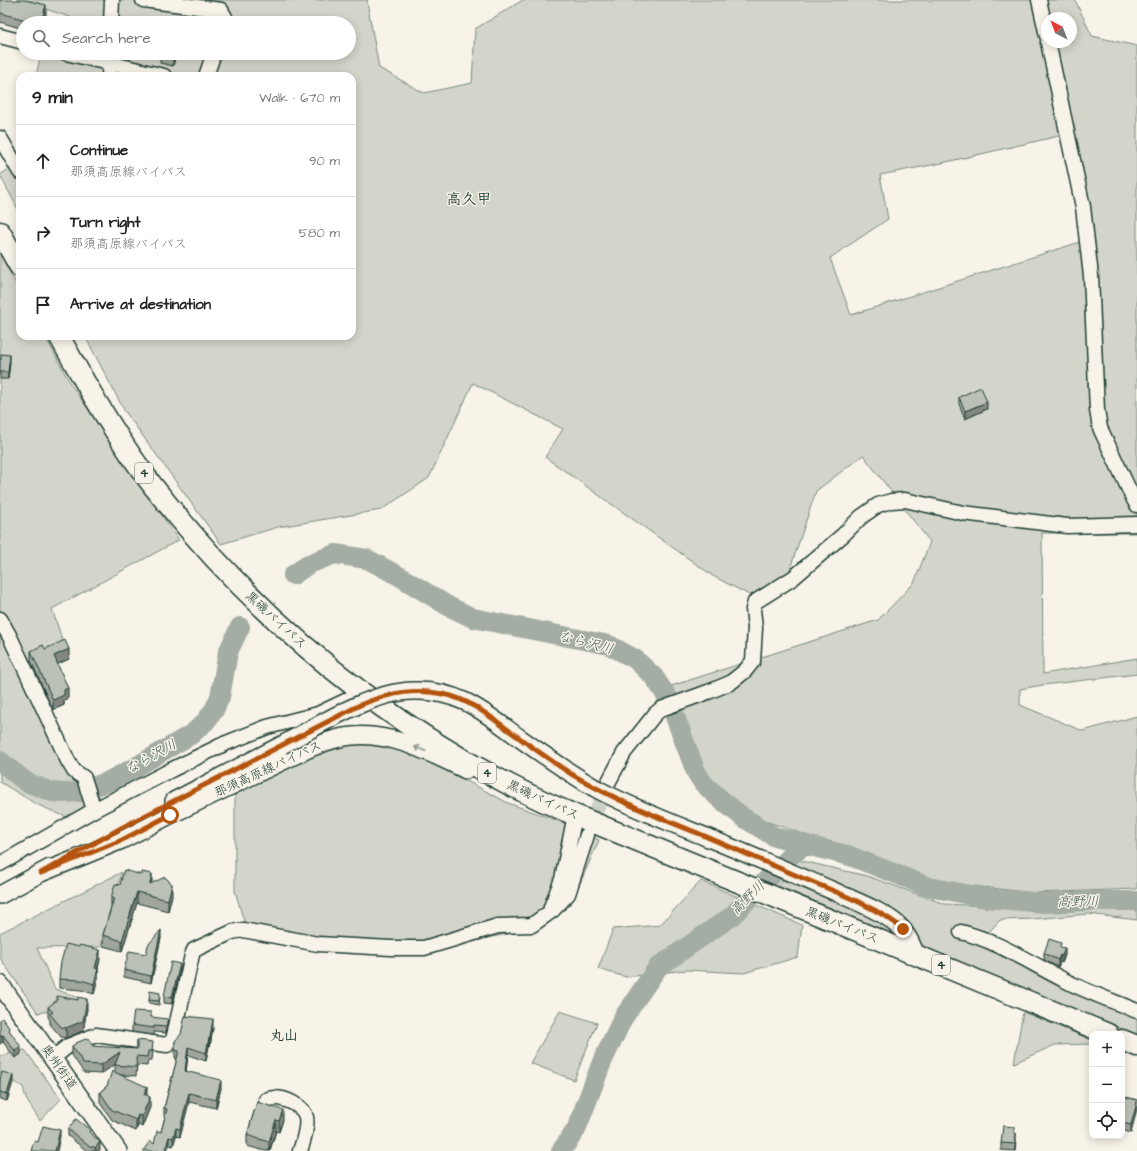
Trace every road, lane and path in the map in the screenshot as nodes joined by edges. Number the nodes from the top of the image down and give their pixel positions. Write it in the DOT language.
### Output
graph roads {
  1 [pos="112,0"];
  2 [pos="144,0"];
  3 [pos="1039,0"];
  4 [pos="1042,12"];
  5 [pos="111,16"];
  6 [pos="224,16"];
  7 [pos="0,36"];
  8 [pos="16,40"];
  9 [pos="1049,48"];
  10 [pos="93,60"];
  11 [pos="212,60"];
  12 [pos="109,64"];
  13 [pos="146,72"];
  14 [pos="207,72"];
  15 [pos="0,138"];
  16 [pos="16,165"];
  17 [pos="0,232"];
  18 [pos="16,260"];
  19 [pos="61,340"];
  20 [pos="1137,505"];
  21 [pos="1137,524"];
  22 [pos="0,619"];
  23 [pos="362,693"];
  24 [pos="608,783"];
  25 [pos="546,802"];
  26 [pos="92,806"];
  27 [pos="575,815"];
  28 [pos="587,835"];
  29 [pos="0,864"];
  30 [pos="41,873"];
  31 [pos="0,895"];
  32 [pos="548,913"];
  33 [pos="961,932"];
  34 [pos="916,955"];
  35 [pos="0,984"];
  36 [pos="1137,1011"];
  37 [pos="1101,1031"];
  38 [pos="1125,1041"];
  39 [pos="1137,1046"];
  40 [pos="53,1058"];
  41 [pos="266,1100"];
  42 [pos="118,1151"];
  43 [pos="300,1151"];
  1 -- 5 [label="street"];
  2 -- 6 [label="street"];
  3 -- 4 [label="street"];
  7 -- 8 [label="street"];
  9 -- 20 [label="street"];
  10 -- 12 [label="street"];
  11 -- 14 [label="street"];
  12 -- 13 [label="street"];
  15 -- 16 [label="street"];
  17 -- 18 [label="highway"];
  19 -- 23 [label="highway, 黒磯バイパス / 4"];
  21 -- 24 [label="street"];
  22 -- 26 [label="street"];
  23 -- 25 [label="highway, 黒磯バイパス / 4"];
  23 -- 26 [label="street"];
  25 -- 27 [label="highway, 黒磯バイパス / 4"];
  25 -- 30 [label="main road, 那須高原線バイパス, one-way"];
  26 -- 29 [label="street"];
  27 -- 32 [label="street"];
  27 -- 34 [label="highway, 黒磯バイパス / 4"];
  28 -- 32 [label="street"];
  30 -- 31 [label="main road, 那須高原線バイパス"];
  30 -- 34 [label="main road, 那須高原線バイパス, bridge"];
  32 -- 40 [label="street"];
  33 -- 36 [label="street"];
  34 -- 37 [label="highway, 黒磯バイパス / 4"];
  35 -- 40 [label="main road, 奥州街道"];
  38 -- 39 [label="highway"];
  40 -- 42 [label="main road, 奥州街道"];
  41 -- 43 [label="street"];
}
